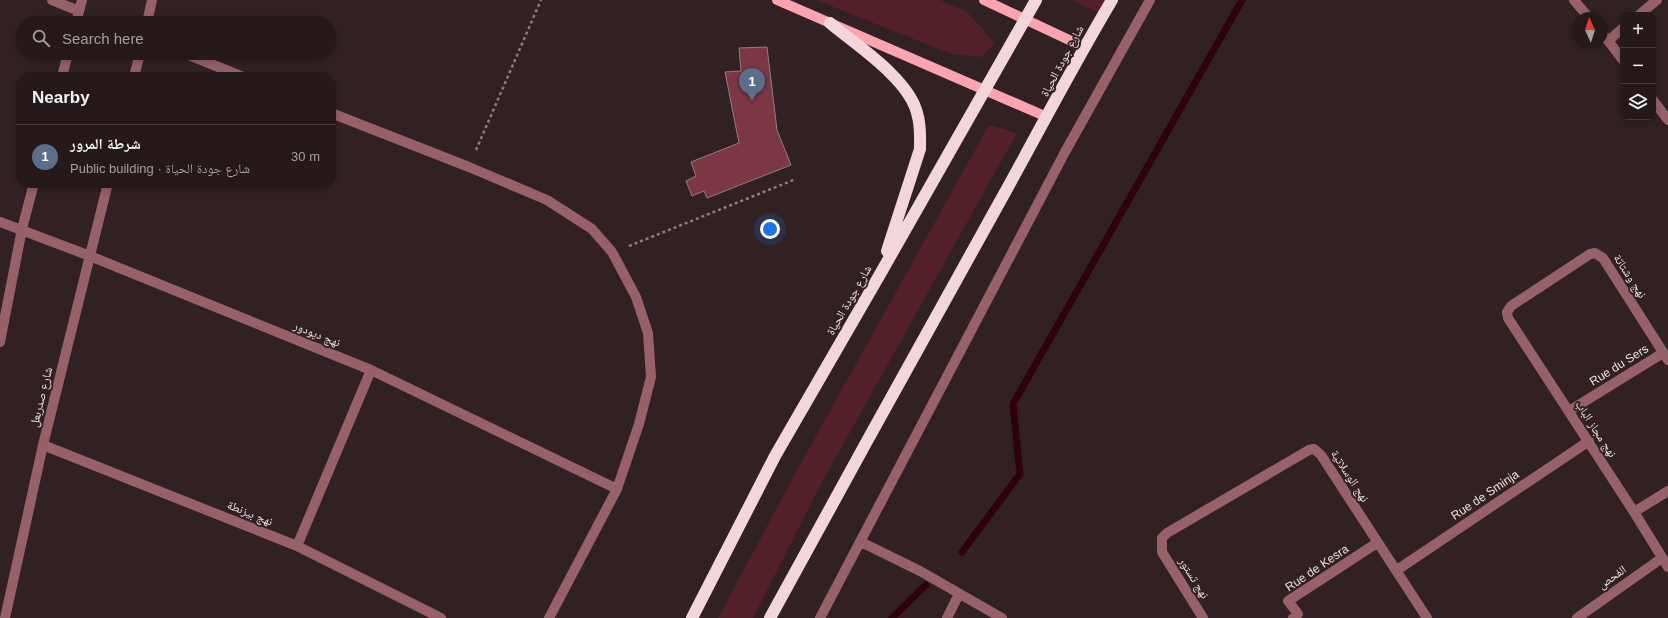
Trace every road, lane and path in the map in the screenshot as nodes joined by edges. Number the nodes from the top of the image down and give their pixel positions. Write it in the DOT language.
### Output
graph roads {
  1 [pos="52,0"];
  2 [pos="82,0"];
  3 [pos="152,0"];
  4 [pos="542,0"];
  5 [pos="777,0"];
  6 [pos="984,0"];
  7 [pos="1036,0"];
  8 [pos="1112,0"];
  9 [pos="1150,0"];
  10 [pos="1574,0"];
  11 [pos="1657,0"];
  12 [pos="79,11"];
  13 [pos="1584,12"];
  14 [pos="1643,12"];
  15 [pos="78,16"];
  16 [pos="149,16"];
  17 [pos="1025,19"];
  18 [pos="830,23"];
  19 [pos="1620,30"];
  20 [pos="1608,36"];
  21 [pos="1608,41"];
  22 [pos="1084,47"];
  23 [pos="1620,56"];
  24 [pos="66,60"];
  25 [pos="138,60"];
  26 [pos="201,60"];
  27 [pos="63,72"];
  28 [pos="135,72"];
  29 [pos="231,72"];
  30 [pos="985,90"];
  31 [pos="1656,104"];
  32 [pos="336,115"];
  33 [pos="1047,117"];
  34 [pos="1668,120"];
  35 [pos="469,167"];
  36 [pos="796,179"];
  37 [pos="33,188"];
  38 [pos="107,188"];
  39 [pos="0,222"];
  40 [pos="22,229"];
  41 [pos="612,252"];
  42 [pos="90,256"];
  43 [pos="879,276"];
  44 [pos="1511,306"];
  45 [pos="0,342"];
  46 [pos="1665,356"];
  47 [pos="371,370"];
  48 [pos="1569,411"];
  49 [pos="1589,442"];
  50 [pos="43,445"];
  51 [pos="617,490"];
  52 [pos="1668,490"];
  53 [pos="1634,512"];
  54 [pos="861,542"];
  55 [pos="1377,543"];
  56 [pos="297,546"];
  57 [pos="1162,552"];
  58 [pos="1662,558"];
  59 [pos="1668,567"];
  60 [pos="1397,570"];
  61 [pos="959,594"];
  62 [pos="5,618"];
  63 [pos="441,618"];
  64 [pos="549,618"];
  65 [pos="692,618"];
  66 [pos="770,618"];
  67 [pos="820,618"];
  68 [pos="947,618"];
  69 [pos="1002,618"];
  70 [pos="1203,618"];
  71 [pos="1293,618"];
  72 [pos="1427,618"];
  73 [pos="1577,618"];
  1 -- 12 [label="street"];
  2 -- 12 [label="street"];
  3 -- 16 [label="street"];
  4 -- 35 [label="path"];
  5 -- 18 [label="main road"];
  6 -- 17 [label="main road"];
  7 -- 17 [label="highway, شارع جودة الحياة"];
  8 -- 22 [label="highway, شارع جودة الحياة"];
  9 -- 54 [label="street"];
  10 -- 13 [label="street"];
  11 -- 14 [label="street"];
  12 -- 15 [label="street"];
  17 -- 22 [label="main road"];
  17 -- 30 [label="highway, شارع جودة الحياة"];
  18 -- 30 [label="main road"];
  18 -- 43 [label="highway"];
  19 -- 20 [label="street"];
  21 -- 23 [label="street"];
  22 -- 33 [label="highway, شارع جودة الحياة"];
  24 -- 27 [label="street"];
  25 -- 28 [label="street"];
  26 -- 29 [label="street"];
  30 -- 33 [label="main road"];
  30 -- 43 [label="highway, شارع جودة الحياة"];
  31 -- 34 [label="street"];
  32 -- 35 [label="street"];
  33 -- 66 [label="highway, شارع جودة الحياة"];
  35 -- 41 [label="street"];
  36 -- 41 [label="path"];
  37 -- 40 [label="street"];
  38 -- 42 [label="street, شارع صدربعل"];
  39 -- 40 [label="street, نهج ديودور"];
  40 -- 42 [label="street, نهج ديودور"];
  40 -- 45 [label="street"];
  41 -- 51 [label="street"];
  42 -- 47 [label="street, نهج ديودور"];
  42 -- 50 [label="street, شارع صدربعل"];
  43 -- 65 [label="highway, شارع جودة الحياة"];
  44 -- 46 [label="street, نهج وشتاتة"];
  44 -- 48 [label="street, نهج مجاز الباب"];
  46 -- 48 [label="street, Rue du Sers"];
  47 -- 51 [label="street, نهج ديودور"];
  47 -- 56 [label="street"];
  48 -- 49 [label="street, نهج مجاز الباب"];
  49 -- 53 [label="street, نهج مجاز الباب"];
  49 -- 60 [label="street, Rue de Sminja"];
  50 -- 56 [label="street, نهج بيزنطة"];
  50 -- 62 [label="street, شارع صدربعل"];
  51 -- 64 [label="street"];
  52 -- 53 [label="street"];
  53 -- 58 [label="street, نهج مجاز الباب"];
  54 -- 61 [label="street"];
  54 -- 67 [label="street"];
  55 -- 57 [label="street, نهج الوسلاتية"];
  55 -- 60 [label="street, نهج الوسلاتية"];
  55 -- 71 [label="street, Rue de Kesra"];
  56 -- 63 [label="street, نهج بيزنطة"];
  57 -- 70 [label="street, نهج تستور"];
  58 -- 59 [label="street, نهج مجاز الباب"];
  58 -- 73 [label="street, الفحص"];
  60 -- 72 [label="street, نهج الوسلاتية"];
  61 -- 68 [label="street"];
  61 -- 69 [label="street"];
}
